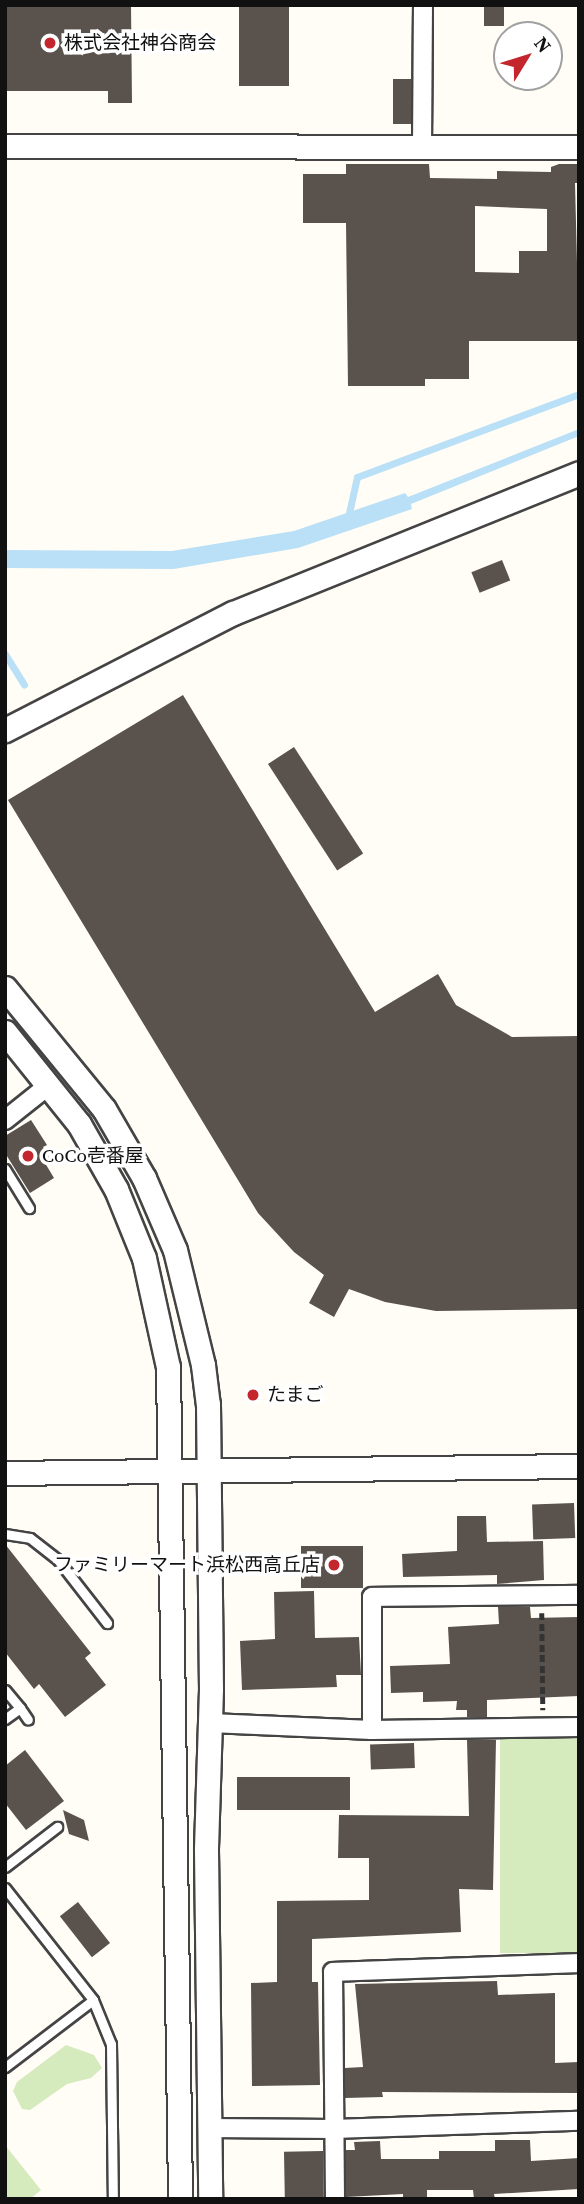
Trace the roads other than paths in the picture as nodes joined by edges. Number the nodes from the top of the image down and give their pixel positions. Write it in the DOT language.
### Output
graph roads {
  1 [pos="423,5"];
  2 [pos="5,146"];
  3 [pos="422,147"];
  4 [pos="579,147"];
  5 [pos="579,473"];
  6 [pos="5,730"];
  7 [pos="5,988"];
  8 [pos="5,1032"];
  9 [pos="49,1085"];
  10 [pos="5,1121"];
  11 [pos="5,1169"];
  12 [pos="29,1208"];
  13 [pos="579,1466"];
  14 [pos="171,1471"];
  15 [pos="209,1471"];
  16 [pos="5,1473"];
  17 [pos="5,1534"];
  18 [pos="579,1595"];
  19 [pos="107,1623"];
  20 [pos="5,1690"];
  21 [pos="20,1708"];
  22 [pos="5,1719"];
  23 [pos="28,1720"];
  24 [pos="210,1723"];
  25 [pos="579,1727"];
  26 [pos="372,1730"];
  27 [pos="57,1827"];
  28 [pos="5,1867"];
  29 [pos="5,1888"];
  30 [pos="579,1963"];
  31 [pos="93,2000"];
  32 [pos="5,2067"];
  33 [pos="579,2121"];
  34 [pos="209,2128"];
  35 [pos="333,2129"];
  36 [pos="113,2199"];
  37 [pos="180,2199"];
  38 [pos="210,2199"];
  39 [pos="335,2199"];
  1 -- 3 [label="street"];
  2 -- 3 [label="street"];
  3 -- 4 [label="street"];
  5 -- 6 [label="street"];
  7 -- 15 [label="street"];
  8 -- 9 [label="street"];
  9 -- 10 [label="street"];
  9 -- 14 [label="street"];
  11 -- 12 [label="lane"];
  13 -- 15 [label="street"];
  14 -- 15 [label="street"];
  14 -- 16 [label="street"];
  14 -- 37 [label="street"];
  15 -- 24 [label="street"];
  17 -- 19 [label="lane"];
  18 -- 26 [label="street"];
  20 -- 21 [label="lane"];
  21 -- 22 [label="lane"];
  21 -- 23 [label="lane"];
  24 -- 26 [label="street"];
  24 -- 34 [label="street"];
  25 -- 26 [label="street"];
  27 -- 28 [label="lane"];
  29 -- 31 [label="lane"];
  30 -- 35 [label="street"];
  31 -- 32 [label="lane"];
  31 -- 36 [label="lane"];
  33 -- 35 [label="street"];
  34 -- 35 [label="street"];
  34 -- 38 [label="street"];
  35 -- 39 [label="street"];
}
